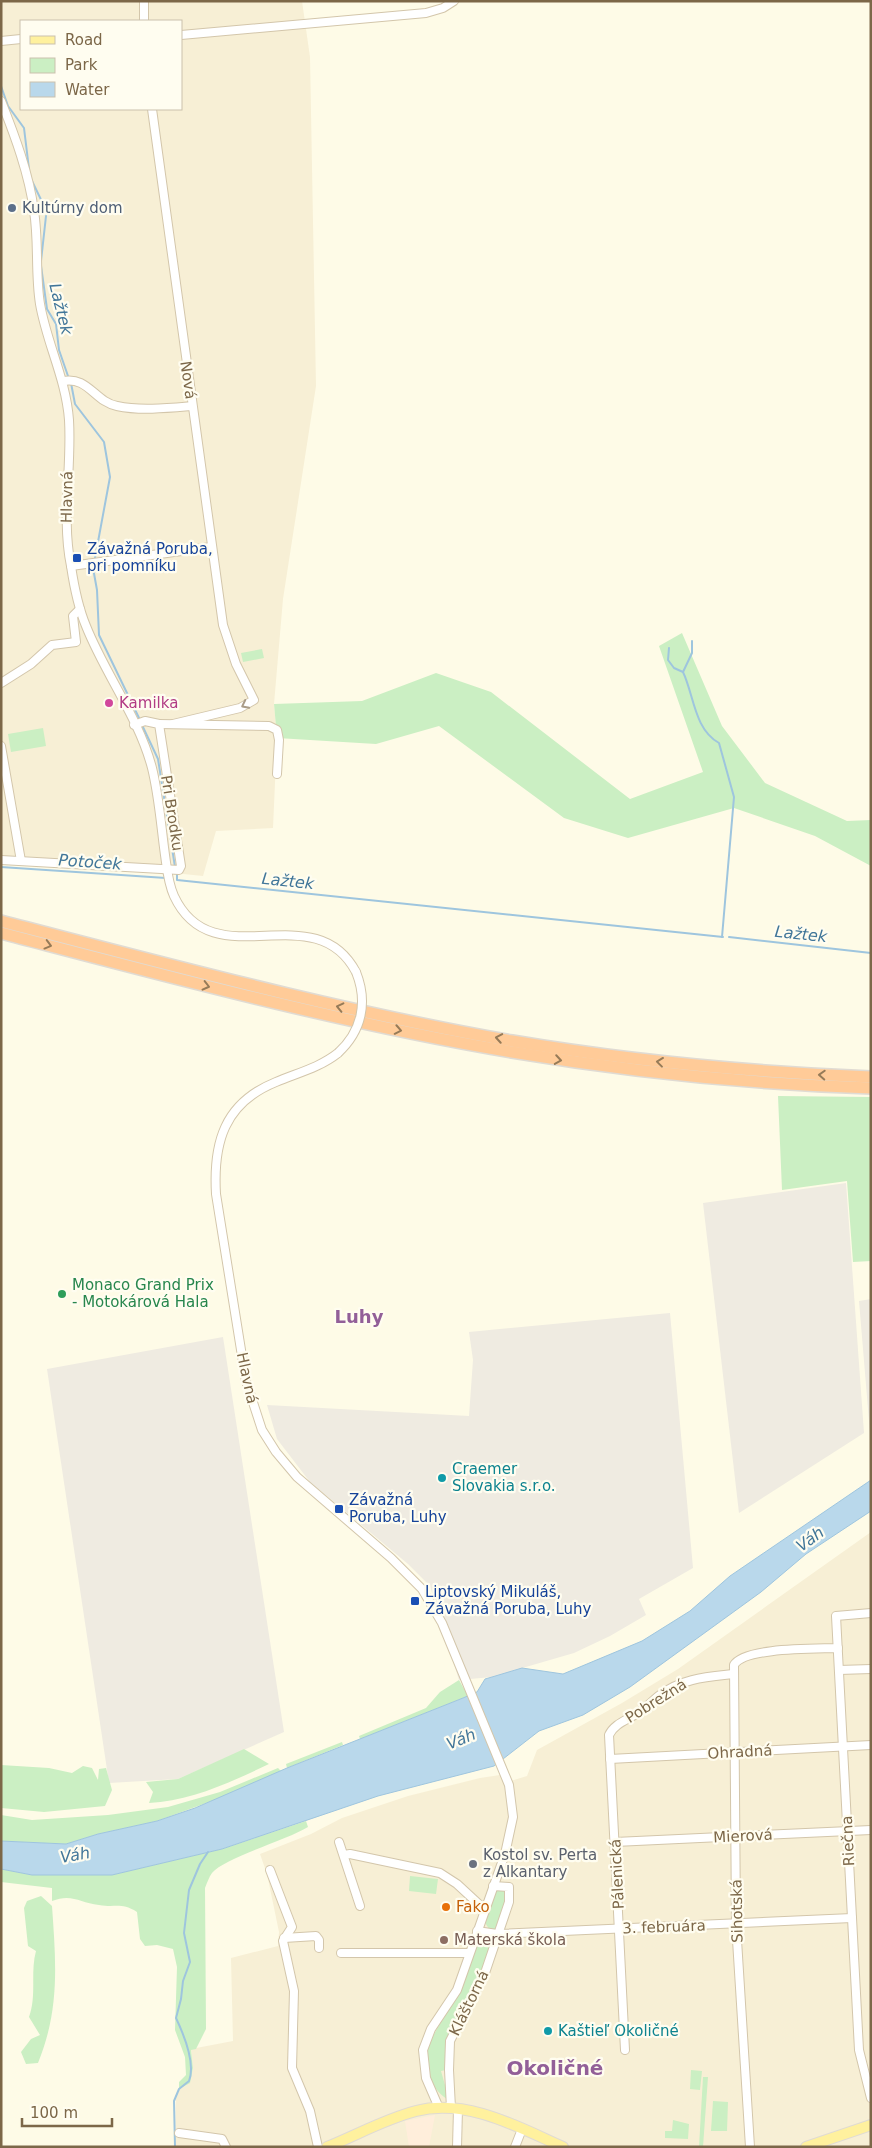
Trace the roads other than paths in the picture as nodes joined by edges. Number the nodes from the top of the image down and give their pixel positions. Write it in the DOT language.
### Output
graph roads {
  1 [pos="144,1"];
  2 [pos="454,1"];
  3 [pos="144,20"];
  4 [pos="182,35"];
  5 [pos="20,39"];
  6 [pos="1,41"];
  7 [pos="1,101"];
  8 [pos="152,110"];
  9 [pos="63,381"];
  10 [pos="192,406"];
  11 [pos="211,548"];
  12 [pos="71,566"];
  13 [pos="80,609"];
  14 [pos="1,684"];
  15 [pos="140,722"];
  16 [pos="159,724"];
  17 [pos="173,724"];
  18 [pos="1,746"];
  19 [pos="276,774"];
  20 [pos="1,860"];
  21 [pos="21,860"];
  22 [pos="171,871"];
  23 [pos="1,921"];
  24 [pos="1,933"];
  25 [pos="871,1077"];
  26 [pos="871,1088"];
  27 [pos="871,1613"];
  28 [pos="838,1648"];
  29 [pos="871,1668"];
  30 [pos="839,1670"];
  31 [pos="734,1674"];
  32 [pos="871,1745"];
  33 [pos="843,1746"];
  34 [pos="735,1752"];
  35 [pos="610,1759"];
  36 [pos="503,1768"];
  37 [pos="871,1830"];
  38 [pos="847,1831"];
  39 [pos="736,1836"];
  40 [pos="339,1842"];
  41 [pos="615,1842"];
  42 [pos="344,1855"];
  43 [pos="270,1870"];
  44 [pos="493,1886"];
  45 [pos="360,1906"];
  46 [pos="484,1909"];
  47 [pos="852,1918"];
  48 [pos="736,1924"];
  49 [pos="620,1929"];
  50 [pos="477,1931"];
  51 [pos="498,1934"];
  52 [pos="284,1938"];
  53 [pos="319,1948"];
  54 [pos="469,1953"];
  55 [pos="342,1954"];
  56 [pos="625,2050"];
  57 [pos="871,2098"];
  58 [pos="439,2108"];
  59 [pos="454,2109"];
  60 [pos="871,2125"];
  61 [pos="522,2129"];
  62 [pos="179,2132"];
  63 [pos="338,2144"];
  64 [pos="226,2147"];
  65 [pos="318,2147"];
  66 [pos="327,2147"];
  67 [pos="458,2147"];
  68 [pos="515,2147"];
  69 [pos="563,2147"];
  70 [pos="750,2147"];
  71 [pos="806,2147"];
  1 -- 3 [label="street"];
  2 -- 4 [label="street"];
  5 -- 6 [label="street"];
  7 -- 9 [label="street, Hlavná"];
  8 -- 10 [label="street, Nová"];
  9 -- 10 [label="street"];
  9 -- 12 [label="street, Hlavná"];
  10 -- 11 [label="street, Nová"];
  11 -- 12 [label="street"];
  11 -- 17 [label="street, Nová, one-way"];
  12 -- 13 [label="street, Hlavná"];
  13 -- 14 [label="street"];
  13 -- 15 [label="street, Hlavná"];
  15 -- 16 [label="street"];
  15 -- 22 [label="street, Hlavná"];
  16 -- 17 [label="street"];
  16 -- 22 [label="street, Pri Brodku"];
  17 -- 19 [label="street"];
  18 -- 21 [label="street"];
  20 -- 21 [label="street, Pri Brodku"];
  21 -- 22 [label="street, Pri Brodku"];
  22 -- 36 [label="street, Hlavná, bridge"];
  25 -- 23 [label="highway, one-way"];
  24 -- 26 [label="highway, one-way"];
  27 -- 28 [label="street, Riečna"];
  28 -- 30 [label="street, Riečna"];
  28 -- 31 [label="street"];
  29 -- 30 [label="street"];
  30 -- 33 [label="street, Riečna"];
  31 -- 34 [label="street, Sihotská"];
  31 -- 35 [label="street, Pobrežná"];
  32 -- 33 [label="street, Ohradná"];
  33 -- 34 [label="street, Ohradná"];
  33 -- 38 [label="street, Riečna"];
  34 -- 35 [label="street, Ohradná"];
  34 -- 39 [label="street, Sihotská"];
  35 -- 41 [label="street, Pálenická"];
  36 -- 44 [label="street, Kláštorná"];
  37 -- 38 [label="street, Mierová"];
  38 -- 39 [label="street, Mierová"];
  38 -- 47 [label="street, Riečna"];
  39 -- 41 [label="street, Mierová"];
  39 -- 48 [label="street, Sihotská"];
  40 -- 42 [label="street"];
  41 -- 49 [label="street, Pálenická"];
  42 -- 45 [label="street"];
  42 -- 46 [label="street"];
  43 -- 52 [label="street"];
  44 -- 46 [label="street, Kláštorná"];
  44 -- 51 [label="street, Kláštorná"];
  46 -- 50 [label="street, Kláštorná"];
  47 -- 48 [label="street, 3. februára"];
  47 -- 57 [label="street, Riečna"];
  48 -- 49 [label="street, 3. februára"];
  48 -- 70 [label="street, Sihotská"];
  49 -- 51 [label="street, 3. februára"];
  49 -- 56 [label="street, Pálenická"];
  50 -- 51 [label="street, 3. februára"];
  50 -- 54 [label="street, Kláštorná"];
  51 -- 59 [label="street, Kláštorná"];
  52 -- 53 [label="street"];
  52 -- 65 [label="street"];
  54 -- 55 [label="street"];
  54 -- 58 [label="street, Kláštorná"];
  58 -- 59 [label="main road"];
  58 -- 63 [label="main road"];
  59 -- 61 [label="main road"];
  59 -- 67 [label="street, Kláštorná"];
  60 -- 71 [label="main road"];
  61 -- 68 [label="street"];
  61 -- 69 [label="main road"];
  62 -- 64 [label="street"];
  63 -- 66 [label="main road"];
}
